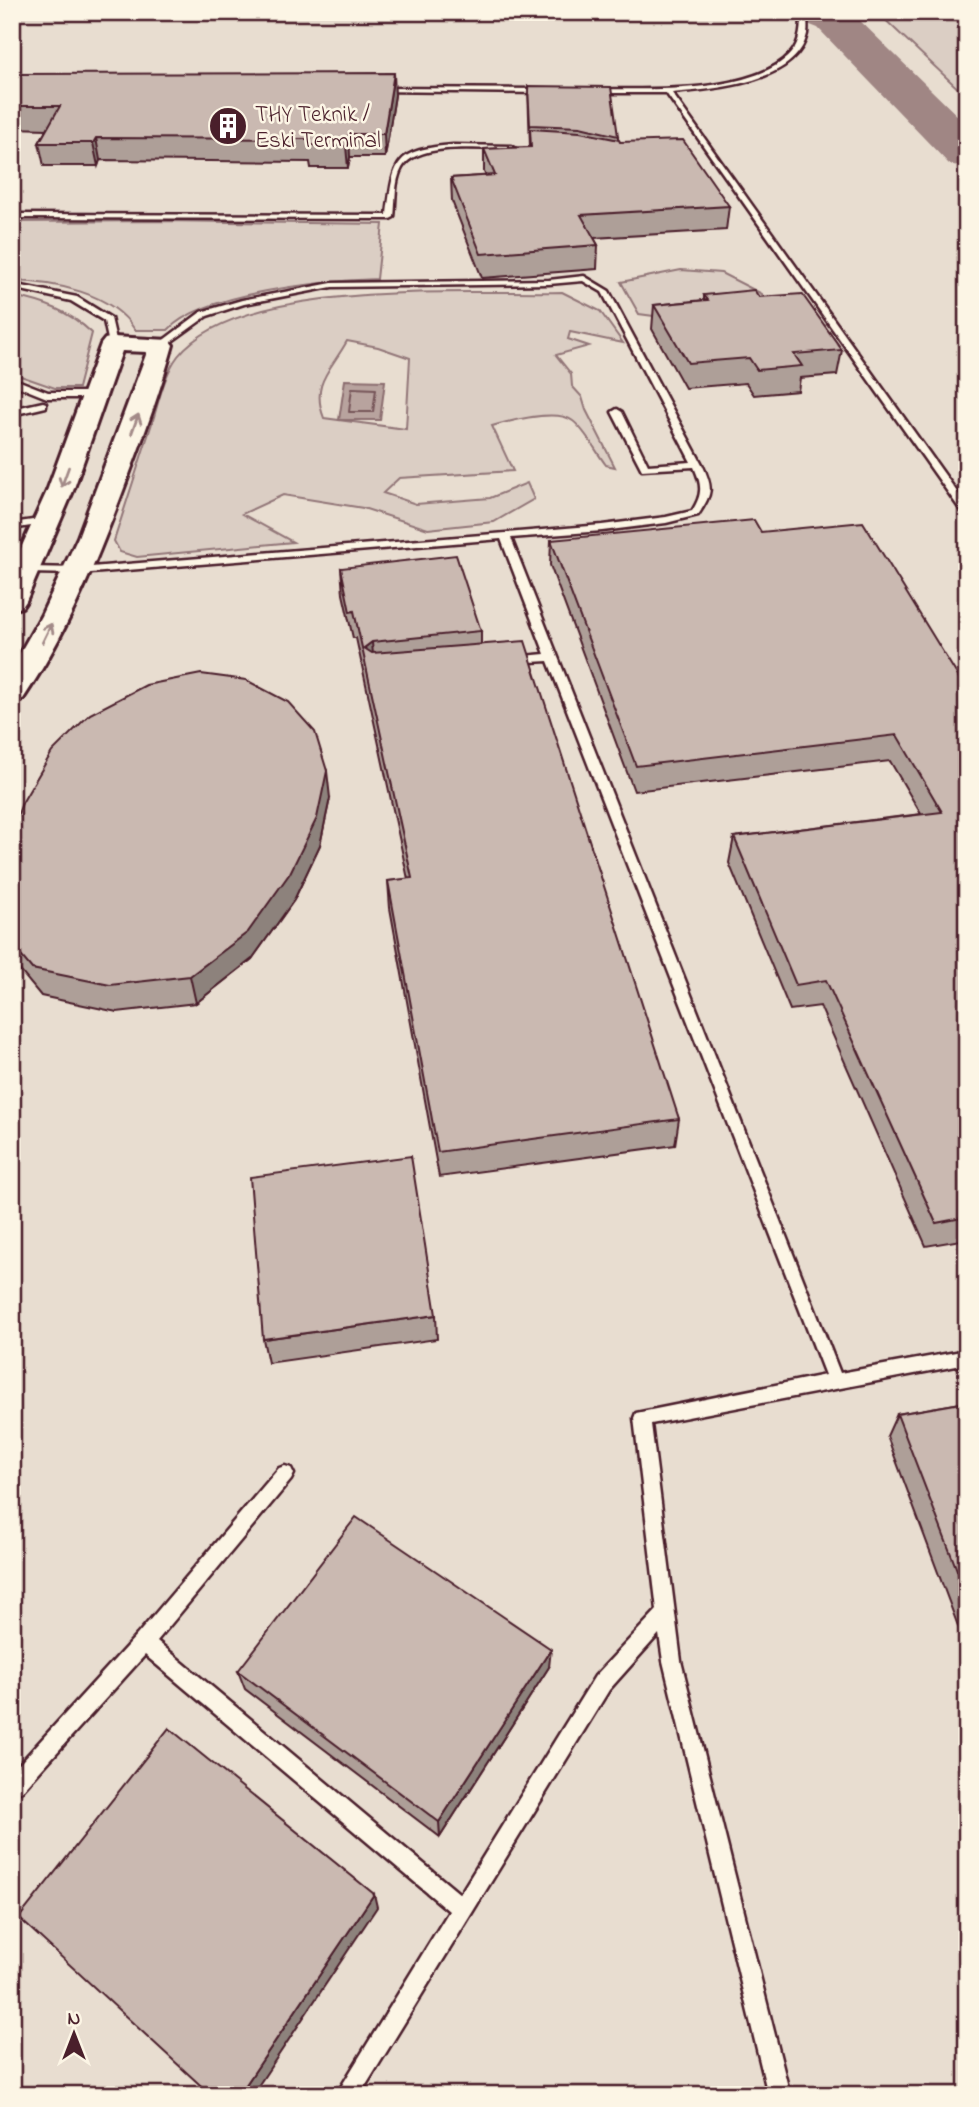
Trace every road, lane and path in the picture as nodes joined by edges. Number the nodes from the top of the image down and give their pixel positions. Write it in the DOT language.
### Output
graph roads {
  1 [pos="804,12"];
  2 [pos="361,90"];
  3 [pos="557,91"];
  4 [pos="585,91"];
  5 [pos="668,91"];
  6 [pos="521,148"];
  7 [pos="12,216"];
  8 [pos="12,286"];
  9 [pos="113,344"];
  10 [pos="161,345"];
  11 [pos="12,381"];
  12 [pos="45,400"];
  13 [pos="93,400"];
  14 [pos="12,412"];
  15 [pos="617,412"];
  16 [pos="696,464"];
  17 [pos="967,513"];
  18 [pos="47,521"];
  19 [pos="12,526"];
  20 [pos="505,536"];
  21 [pos="28,570"];
  22 [pos="79,571"];
  23 [pos="12,601"];
  24 [pos="552,657"];
  25 [pos="497,662"];
  26 [pos="12,692"];
  27 [pos="967,1357"];
  28 [pos="835,1381"];
  29 [pos="285,1474"];
  30 [pos="667,1612"];
  31 [pos="144,1642"];
  32 [pos="15,1784"];
  33 [pos="463,1909"];
  34 [pos="347,2095"];
  35 [pos="779,2095"];
  1 -- 5 [label="lane"];
  2 -- 3 [label="lane"];
  4 -- 5 [label="lane"];
  5 -- 17 [label="lane"];
  6 -- 7 [label="lane"];
  8 -- 9 [label="lane"];
  9 -- 10 [label="street"];
  9 -- 13 [label="street"];
  10 -- 16 [label="lane"];
  22 -- 10 [label="street, one-way"];
  11 -- 12 [label="lane"];
  12 -- 13 [label="lane"];
  12 -- 14 [label="lane"];
  13 -- 18 [label="street, one-way"];
  15 -- 16 [label="lane"];
  16 -- 20 [label="lane"];
  18 -- 19 [label="lane"];
  18 -- 21 [label="street"];
  20 -- 22 [label="lane"];
  20 -- 24 [label="lane"];
  21 -- 22 [label="lane"];
  21 -- 23 [label="street"];
  26 -- 22 [label="street, one-way"];
  24 -- 25 [label="lane"];
  24 -- 28 [label="lane"];
  27 -- 28 [label="lane"];
  28 -- 30 [label="lane"];
  29 -- 31 [label="lane"];
  30 -- 33 [label="lane"];
  30 -- 35 [label="lane"];
  31 -- 32 [label="lane"];
  31 -- 33 [label="lane"];
  33 -- 34 [label="lane"];
}
